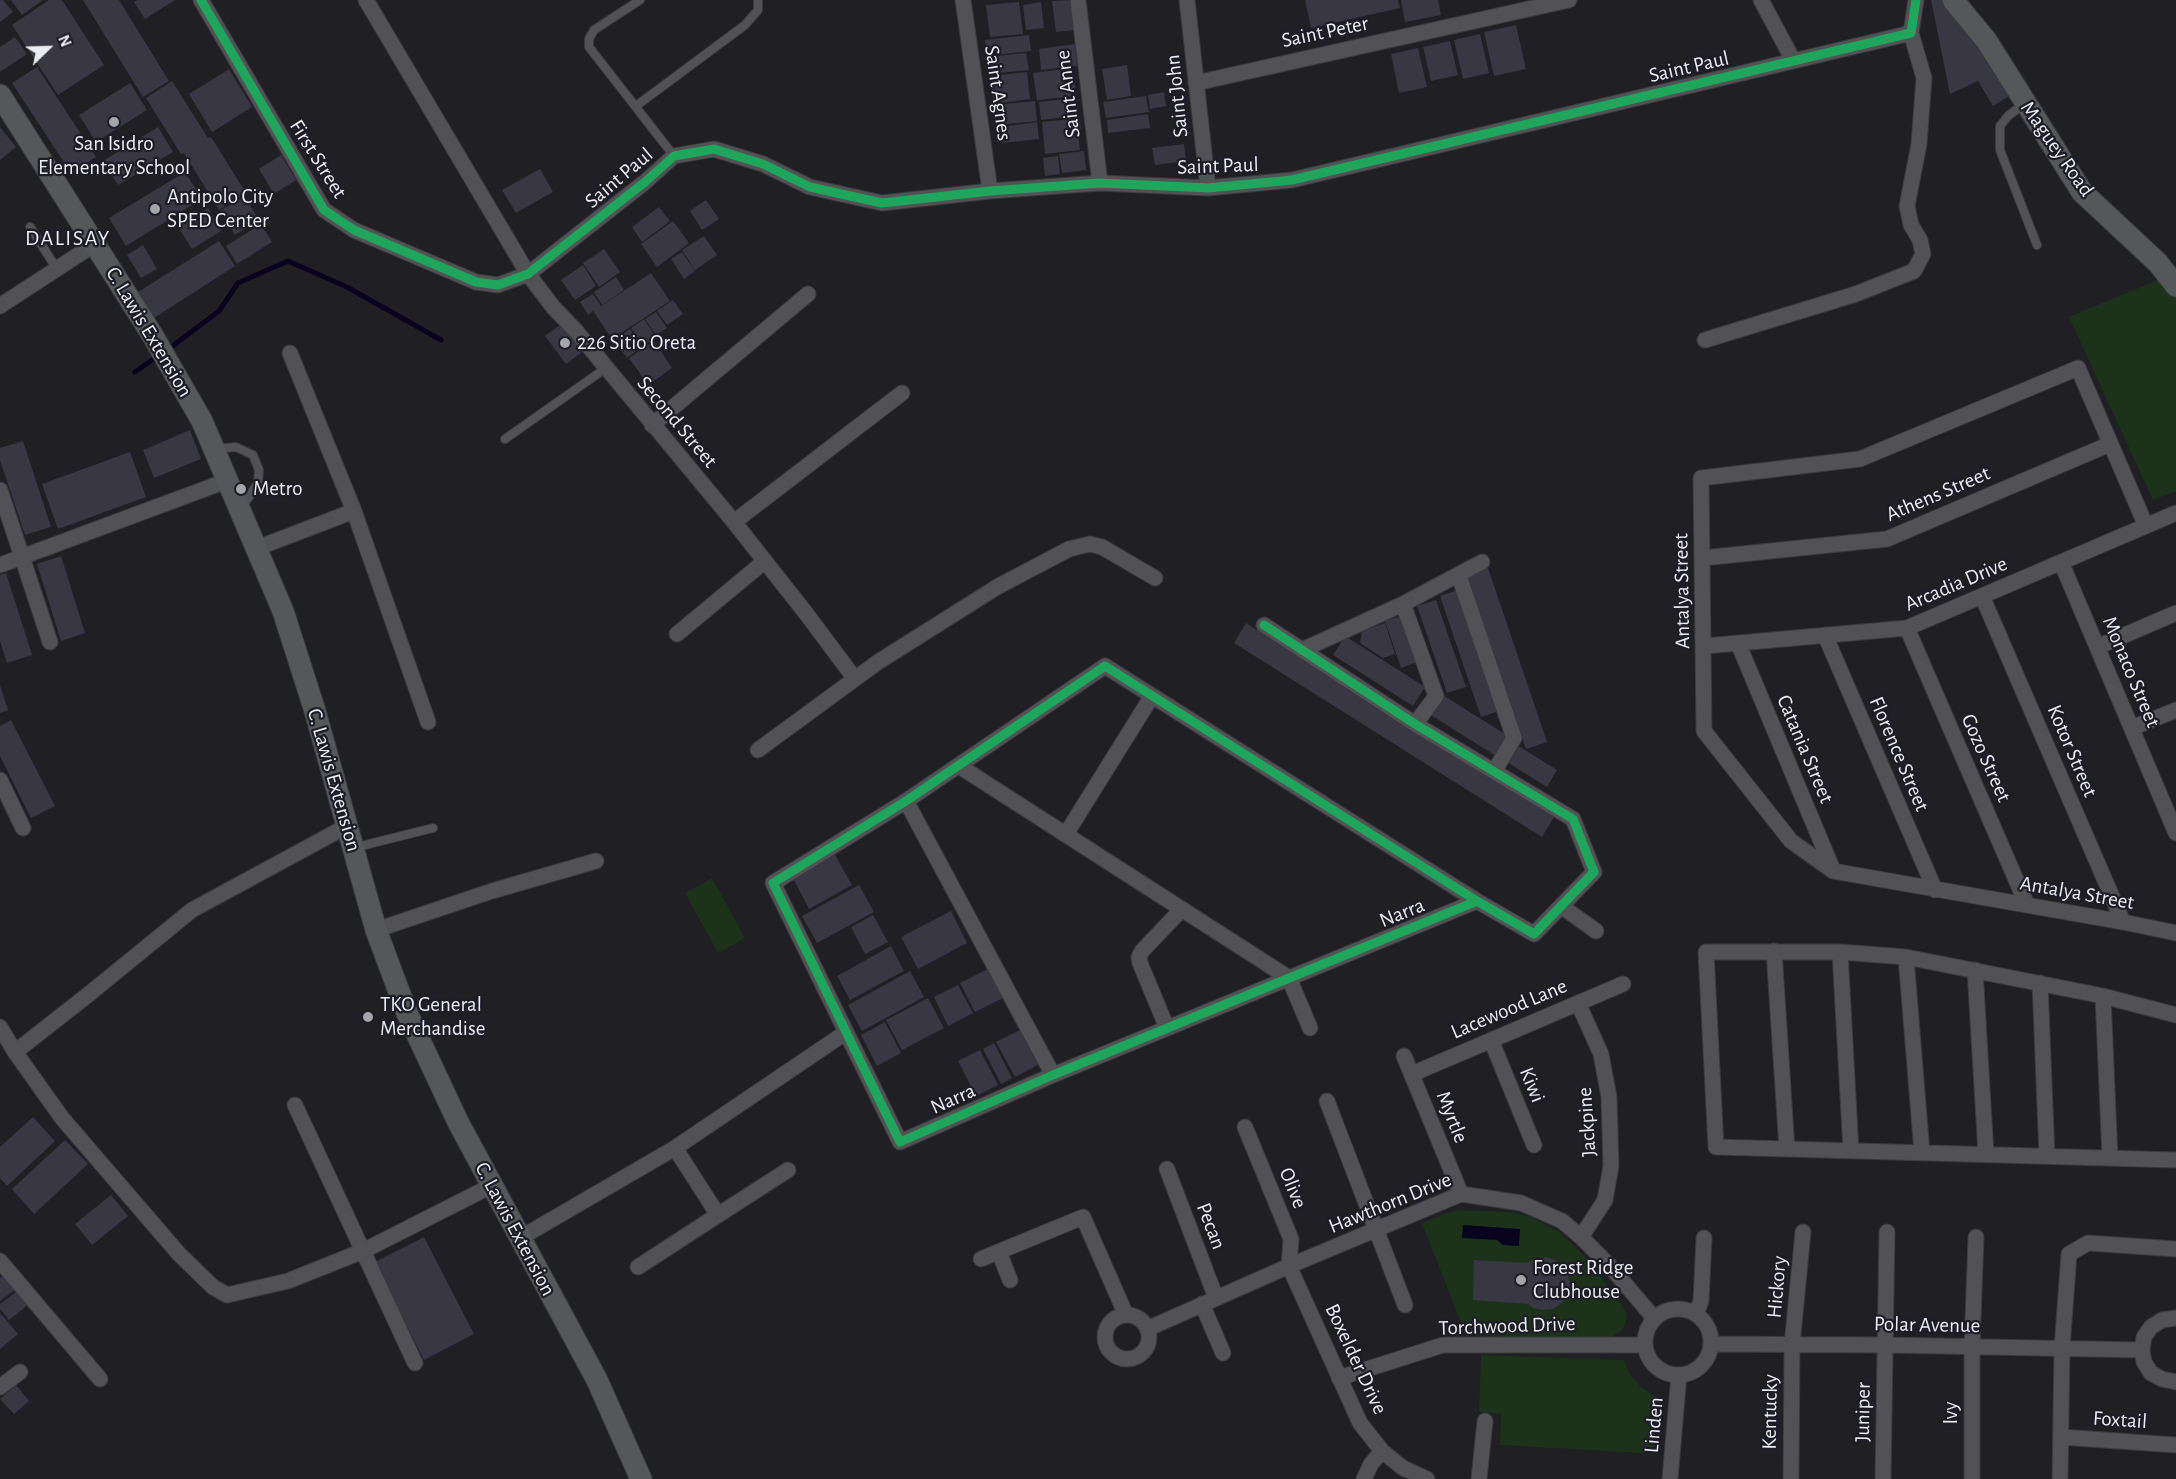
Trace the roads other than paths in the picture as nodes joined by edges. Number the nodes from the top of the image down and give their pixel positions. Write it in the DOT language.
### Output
graph roads {
  1 [pos="201,0"];
  2 [pos="366,0"];
  3 [pos="640,0"];
  4 [pos="758,0"];
  5 [pos="963,0"];
  6 [pos="1078,0"];
  7 [pos="1187,0"];
  8 [pos="1569,0"];
  9 [pos="1761,0"];
  10 [pos="1916,0"];
  11 [pos="1953,0"];
  12 [pos="1911,33"];
  13 [pos="1793,60"];
  14 [pos="1196,82"];
  15 [pos="0,95"];
  16 [pos="2025,103"];
  17 [pos="636,106"];
  18 [pos="674,156"];
  19 [pos="1100,183"];
  20 [pos="1208,188"];
  21 [pos="990,191"];
  22 [pos="30,227"];
  23 [pos="95,244"];
  24 [pos="2037,245"];
  25 [pos="57,269"];
  26 [pos="528,274"];
  27 [pos="2176,286"];
  28 [pos="808,294"];
  29 [pos="0,306"];
  30 [pos="1705,340"];
  31 [pos="290,353"];
  32 [pos="606,368"];
  33 [pos="902,393"];
  34 [pos="652,425"];
  35 [pos="505,439"];
  36 [pos="2110,444"];
  37 [pos="214,449"];
  38 [pos="229,480"];
  39 [pos="0,490"];
  40 [pos="241,510"];
  41 [pos="354,511"];
  42 [pos="2176,513"];
  43 [pos="734,522"];
  44 [pos="2146,526"];
  45 [pos="257,548"];
  46 [pos="23,556"];
  47 [pos="1703,558"];
  48 [pos="765,561"];
  49 [pos="1482,562"];
  50 [pos="2061,562"];
  51 [pos="0,565"];
  52 [pos="1459,576"];
  53 [pos="1155,578"];
  54 [pos="1982,596"];
  55 [pos="1403,604"];
  56 [pos="2176,613"];
  57 [pos="1264,625"];
  58 [pos="1907,628"];
  59 [pos="677,634"];
  60 [pos="1825,635"];
  61 [pos="50,642"];
  62 [pos="1738,643"];
  63 [pos="1704,646"];
  64 [pos="2097,647"];
  65 [pos="1302,650"];
  66 [pos="855,679"];
  67 [pos="1152,696"];
  68 [pos="2176,710"];
  69 [pos="428,722"];
  70 [pos="1415,724"];
  71 [pos="2132,728"];
  72 [pos="758,750"];
  73 [pos="959,766"];
  74 [pos="1495,770"];
  75 [pos="0,780"];
  76 [pos="906,801"];
  77 [pos="2170,802"];
  78 [pos="347,826"];
  79 [pos="23,828"];
  80 [pos="434,828"];
  81 [pos="2176,832"];
  82 [pos="1066,834"];
  83 [pos="353,848"];
  84 [pos="596,861"];
  85 [pos="1833,871"];
  86 [pos="1935,890"];
  87 [pos="1478,901"];
  88 [pos="2027,905"];
  89 [pos="1561,906"];
  90 [pos="1182,909"];
  91 [pos="2123,922"];
  92 [pos="376,930"];
  93 [pos="1596,931"];
  94 [pos="2176,933"];
  95 [pos="1774,951"];
  96 [pos="1840,952"];
  97 [pos="1906,957"];
  98 [pos="1975,970"];
  99 [pos="1289,978"];
  100 [pos="2040,983"];
  101 [pos="1623,984"];
  102 [pos="2103,996"];
  103 [pos="1578,1003"];
  104 [pos="2176,1015"];
  105 [pos="0,1027"];
  106 [pos="1167,1028"];
  107 [pos="1310,1028"];
  108 [pos="845,1033"];
  109 [pos="1491,1040"];
  110 [pos="15,1052"];
  111 [pos="1404,1056"];
  112 [pos="1412,1074"];
  113 [pos="1053,1075"];
  114 [pos="1327,1101"];
  115 [pos="295,1105"];
  116 [pos="1245,1127"];
  117 [pos="1534,1145"];
  118 [pos="675,1148"];
  119 [pos="1787,1149"];
  120 [pos="1851,1151"];
  121 [pos="1922,1153"];
  122 [pos="1986,1154"];
  123 [pos="2047,1156"];
  124 [pos="2110,1158"];
  125 [pos="2176,1160"];
  126 [pos="1167,1169"];
  127 [pos="788,1170"];
  128 [pos="491,1186"];
  129 [pos="1461,1194"];
  130 [pos="718,1215"];
  131 [pos="1376,1230"];
  132 [pos="1803,1232"];
  133 [pos="1887,1232"];
  134 [pos="1581,1237"];
  135 [pos="1976,1237"];
  136 [pos="520,1238"];
  137 [pos="1704,1238"];
  138 [pos="2176,1249"];
  139 [pos="363,1251"];
  140 [pos="999,1252"];
  141 [pos="981,1259"];
  142 [pos="0,1261"];
  143 [pos="1289,1266"];
  144 [pos="638,1267"];
  145 [pos="1010,1280"];
  146 [pos="1209,1301"];
  147 [pos="1405,1305"];
  148 [pos="1696,1314"];
  149 [pos="1126,1315"];
  150 [pos="1654,1318"];
  151 [pos="2176,1318"];
  152 [pos="1147,1329"];
  153 [pos="1711,1344"];
  154 [pos="1645,1345"];
  155 [pos="1792,1345"];
  156 [pos="1885,1345"];
  157 [pos="1972,1347"];
  158 [pos="2062,1348"];
  159 [pos="2142,1350"];
  160 [pos="1223,1353"];
  161 [pos="415,1364"];
  162 [pos="20,1372"];
  163 [pos="1679,1375"];
  164 [pos="1339,1378"];
  165 [pos="100,1379"];
  166 [pos="2176,1382"];
  167 [pos="0,1387"];
  168 [pos="1485,1421"];
  169 [pos="2061,1437"];
  170 [pos="2176,1445"];
  171 [pos="1382,1451"];
  172 [pos="641,1479"];
  173 [pos="1364,1479"];
  174 [pos="1428,1479"];
  175 [pos="1479,1479"];
  176 [pos="1670,1479"];
  177 [pos="1791,1479"];
  178 [pos="1883,1479"];
  179 [pos="1972,1479"];
  180 [pos="2060,1479"];
  1 -- 26 [label="street, First Street"];
  2 -- 26 [label="street, Second Street"];
  3 -- 17 [label="lane"];
  4 -- 17 [label="lane"];
  5 -- 21 [label="street, Saint Agnes"];
  6 -- 19 [label="street, Saint Anne"];
  7 -- 14 [label="street, Saint John"];
  8 -- 14 [label="street, Saint Peter"];
  9 -- 13 [label="street"];
  10 -- 12 [label="street"];
  11 -- 16 [label="street, Maguey Road"];
  12 -- 13 [label="street, Saint Paul"];
  12 -- 30 [label="street"];
  13 -- 20 [label="street, Saint Paul"];
  14 -- 20 [label="street, Saint John"];
  15 -- 23 [label="street, C. Lawis Extension"];
  16 -- 24 [label="lane"];
  16 -- 27 [label="street, Maguey Road"];
  17 -- 18 [label="lane"];
  18 -- 21 [label="street, Saint Paul"];
  18 -- 26 [label="street, Saint Paul"];
  19 -- 20 [label="street, Saint Paul"];
  19 -- 21 [label="street, Saint Paul"];
  22 -- 25 [label="lane"];
  23 -- 25 [label="street"];
  23 -- 37 [label="street, C. Lawis Extension"];
  25 -- 29 [label="street"];
  26 -- 32 [label="street, Second Street"];
  28 -- 34 [label="street"];
  31 -- 41 [label="street"];
  32 -- 34 [label="street, Second Street"];
  32 -- 35 [label="lane"];
  33 -- 43 [label="street"];
  34 -- 43 [label="street, Second Street"];
  36 -- 44 [label="street, Antalya Street"];
  36 -- 47 [label="street, Athens Street"];
  36 -- 47 [label="street, Antalya Street"];
  37 -- 38 [label="street, C. Lawis Extension"];
  37 -- 40 [label="lane"];
  38 -- 40 [label="street, C. Lawis Extension"];
  38 -- 46 [label="street"];
  39 -- 46 [label="street"];
  40 -- 45 [label="street, C. Lawis Extension"];
  41 -- 45 [label="street"];
  41 -- 69 [label="street"];
  42 -- 44 [label="street, Arcadia Drive"];
  43 -- 48 [label="street, Second Street"];
  44 -- 50 [label="street, Arcadia Drive"];
  45 -- 78 [label="street, C. Lawis Extension"];
  46 -- 51 [label="street"];
  46 -- 61 [label="street"];
  47 -- 63 [label="street, Antalya Street"];
  48 -- 59 [label="street"];
  48 -- 66 [label="street, Second Street"];
  49 -- 52 [label="street"];
  50 -- 54 [label="street, Arcadia Drive"];
  50 -- 64 [label="street, Monaco Street"];
  52 -- 55 [label="street"];
  52 -- 74 [label="street"];
  53 -- 66 [label="street"];
  54 -- 58 [label="street, Arcadia Drive"];
  54 -- 91 [label="street, Kotor Street"];
  55 -- 65 [label="street"];
  55 -- 70 [label="street"];
  56 -- 64 [label="street"];
  57 -- 65 [label="street"];
  58 -- 60 [label="street, Arcadia Drive"];
  58 -- 88 [label="street, Gozo Street"];
  60 -- 62 [label="street, Arcadia Drive"];
  60 -- 86 [label="street, Florence Street"];
  62 -- 63 [label="street, Arcadia Drive"];
  62 -- 85 [label="street, Catania Street"];
  63 -- 85 [label="street, Antalya Street"];
  64 -- 71 [label="street, Monaco Street"];
  65 -- 70 [label="street"];
  66 -- 72 [label="street"];
  67 -- 73 [label="street, Narra"];
  67 -- 82 [label="street"];
  67 -- 87 [label="street, Narra"];
  68 -- 71 [label="street"];
  70 -- 74 [label="street"];
  71 -- 77 [label="street, Monaco Street"];
  73 -- 76 [label="street, Narra"];
  73 -- 82 [label="street"];
  74 -- 89 [label="street"];
  75 -- 79 [label="street"];
  76 -- 108 [label="street, Narra"];
  76 -- 113 [label="street"];
  77 -- 81 [label="street, Monaco Street"];
  78 -- 83 [label="street, C. Lawis Extension"];
  78 -- 110 [label="street"];
  80 -- 83 [label="lane"];
  82 -- 90 [label="street"];
  83 -- 92 [label="street, C. Lawis Extension"];
  84 -- 92 [label="street"];
  85 -- 86 [label="street, Antalya Street"];
  86 -- 88 [label="street, Antalya Street"];
  87 -- 89 [label="street"];
  87 -- 99 [label="street, Narra"];
  88 -- 91 [label="street, Antalya Street"];
  89 -- 93 [label="street"];
  90 -- 99 [label="street"];
  90 -- 106 [label="street"];
  91 -- 94 [label="street, Antalya Street"];
  92 -- 128 [label="street, C. Lawis Extension"];
  95 -- 96 [label="street"];
  95 -- 119 [label="street"];
  95 -- 119 [label="street"];
  96 -- 97 [label="street"];
  96 -- 120 [label="street"];
  97 -- 98 [label="street"];
  97 -- 121 [label="street"];
  98 -- 100 [label="street"];
  98 -- 122 [label="street"];
  99 -- 106 [label="street, Narra"];
  99 -- 107 [label="street"];
  100 -- 102 [label="street"];
  100 -- 123 [label="street"];
  101 -- 103 [label="street, Lacewood Lane"];
  102 -- 104 [label="street"];
  102 -- 124 [label="street"];
  103 -- 109 [label="street, Lacewood Lane"];
  103 -- 134 [label="street, Jackpine"];
  105 -- 110 [label="street"];
  106 -- 113 [label="street, Narra"];
  108 -- 113 [label="street, Narra"];
  108 -- 118 [label="street"];
  109 -- 112 [label="street, Lacewood Lane"];
  109 -- 117 [label="street, Kiwi"];
  110 -- 139 [label="street"];
  111 -- 112 [label="street, Myrtle"];
  112 -- 129 [label="street, Myrtle"];
  114 -- 131 [label="street"];
  115 -- 139 [label="street"];
  116 -- 143 [label="street, Olive"];
  118 -- 130 [label="street"];
  118 -- 136 [label="street"];
  119 -- 120 [label="street"];
  120 -- 121 [label="street"];
  121 -- 122 [label="street"];
  122 -- 123 [label="street"];
  123 -- 124 [label="street"];
  124 -- 125 [label="street"];
  126 -- 146 [label="street, Pecan"];
  127 -- 130 [label="street"];
  128 -- 136 [label="street, C. Lawis Extension"];
  128 -- 139 [label="street"];
  129 -- 131 [label="street, Hawthorn Drive"];
  129 -- 134 [label="street, Hawthorn Drive"];
  130 -- 144 [label="street"];
  131 -- 143 [label="street, Hawthorn Drive"];
  131 -- 147 [label="street"];
  132 -- 155 [label="street, Hickory"];
  133 -- 156 [label="street, Juniper"];
  134 -- 150 [label="street, Hawthorn Drive"];
  135 -- 157 [label="street, Ivy"];
  136 -- 172 [label="street, C. Lawis Extension"];
  137 -- 148 [label="street"];
  138 -- 158 [label="street"];
  139 -- 161 [label="street"];
  140 -- 141 [label="street"];
  140 -- 145 [label="street"];
  140 -- 149 [label="street"];
  142 -- 165 [label="street"];
  143 -- 146 [label="street, Hawthorn Drive"];
  143 -- 164 [label="street, Boxelder Drive"];
  146 -- 152 [label="street, Hawthorn Drive"];
  146 -- 160 [label="street, Pecan"];
  148 -- 150 [label="street"];
  148 -- 153 [label="street"];
  149 -- 152 [label="street"];
  149 -- 152 [label="street"];
  150 -- 154 [label="street"];
  151 -- 159 [label="street"];
  153 -- 155 [label="street, Polar Avenue"];
  153 -- 163 [label="street"];
  154 -- 163 [label="street"];
  154 -- 164 [label="street, Torchwood Drive"];
  155 -- 156 [label="street, Polar Avenue"];
  155 -- 177 [label="street, Kentucky"];
  156 -- 157 [label="street, Polar Avenue"];
  156 -- 178 [label="street, Juniper"];
  157 -- 158 [label="street, Polar Avenue"];
  157 -- 179 [label="street, Ivy"];
  158 -- 159 [label="street, Polar Avenue"];
  158 -- 169 [label="street"];
  159 -- 166 [label="street"];
  162 -- 167 [label="street"];
  163 -- 176 [label="street, Linden"];
  164 -- 171 [label="street, Boxelder Drive"];
  168 -- 175 [label="street"];
  169 -- 170 [label="street, Foxtail"];
  169 -- 180 [label="street"];
  171 -- 173 [label="street"];
  171 -- 174 [label="street, Boxelder Drive"];
}
